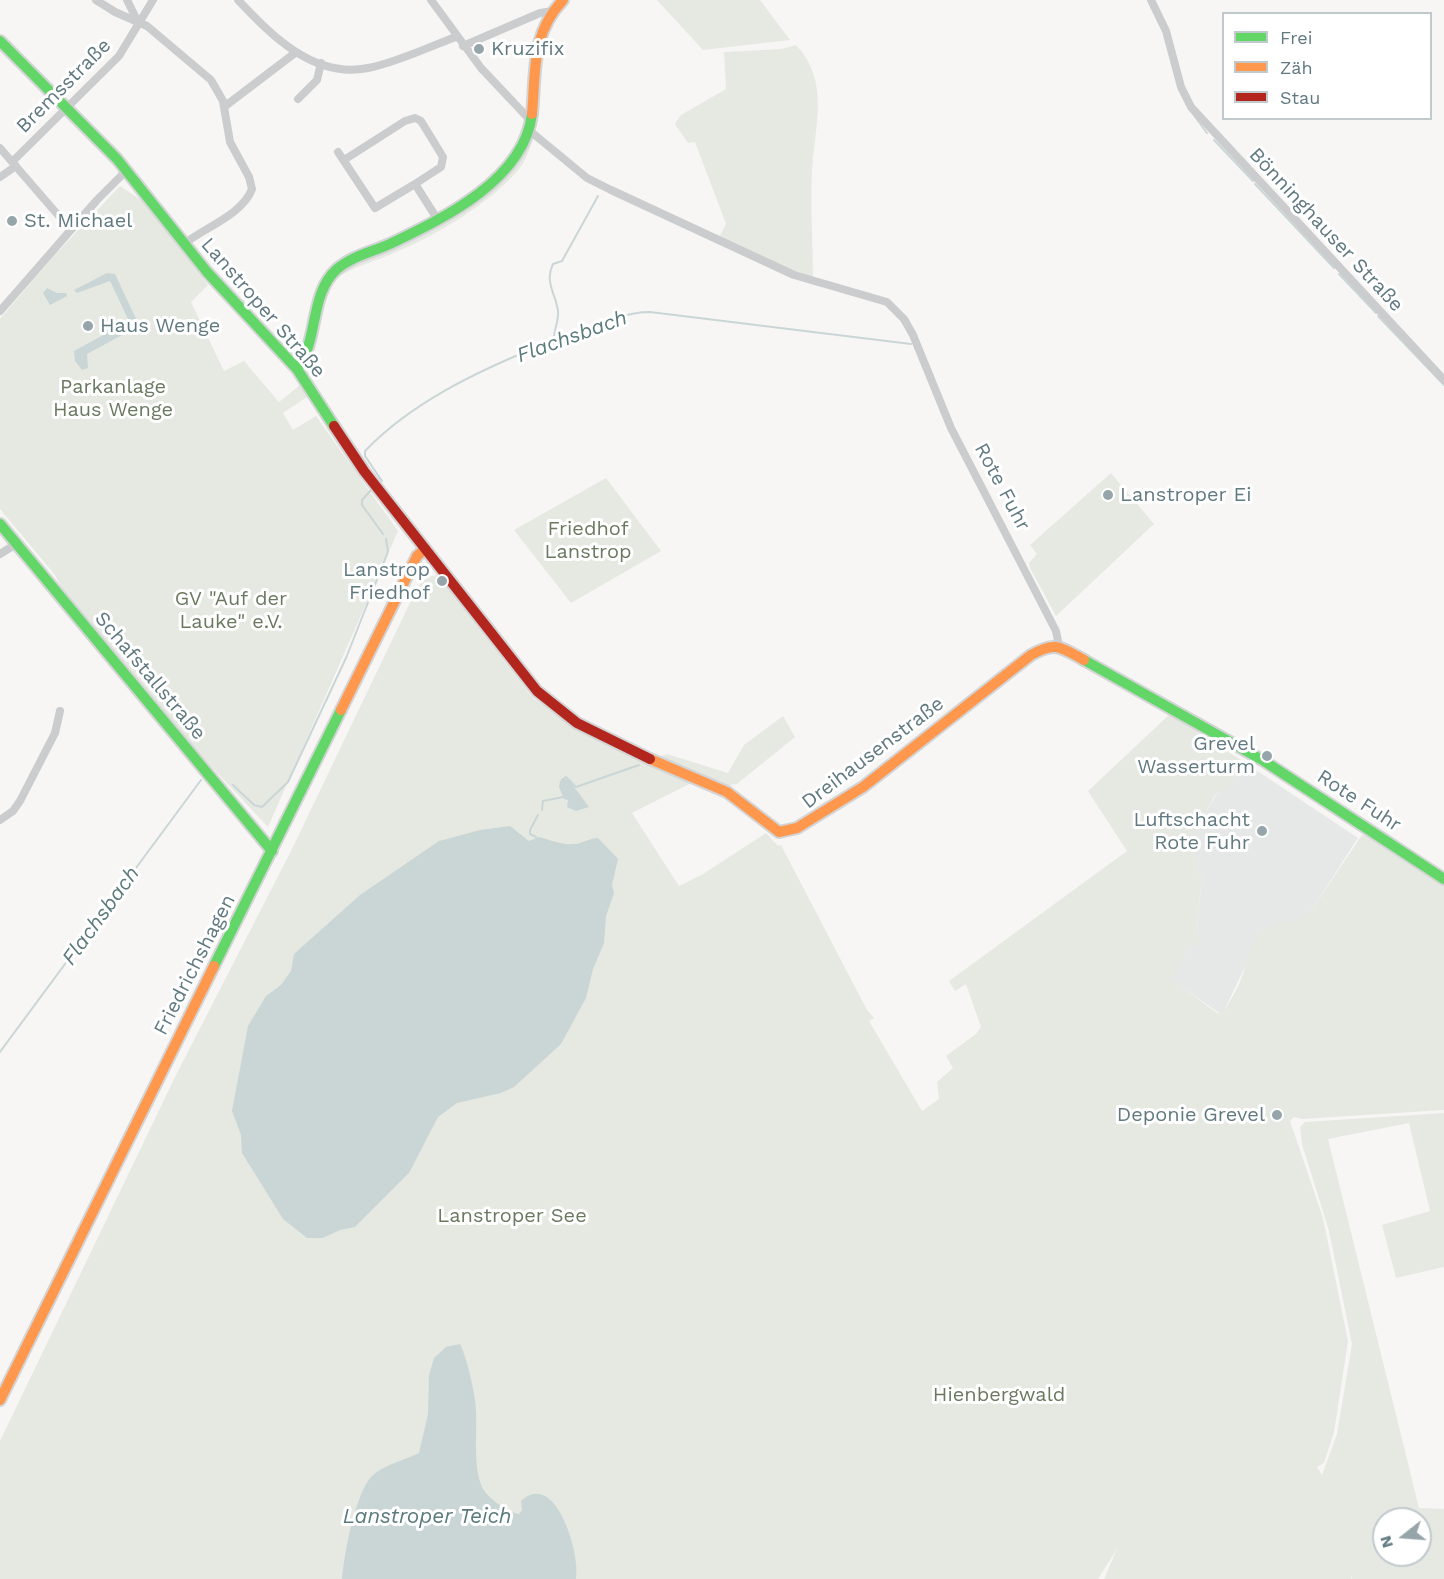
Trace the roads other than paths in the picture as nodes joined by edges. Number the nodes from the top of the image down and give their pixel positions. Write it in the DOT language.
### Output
graph roads {
  1 [pos="96,0"];
  2 [pos="127,0"];
  3 [pos="153,0"];
  4 [pos="238,0"];
  5 [pos="431,0"];
  6 [pos="562,0"];
  7 [pos="1151,0"];
  8 [pos="553,11"];
  9 [pos="138,22"];
  10 [pos="456,37"];
  11 [pos="0,41"];
  12 [pos="463,46"];
  13 [pos="295,53"];
  14 [pos="321,63"];
  15 [pos="298,99"];
  16 [pos="224,107"];
  17 [pos="68,108"];
  18 [pos="531,126"];
  19 [pos="0,148"];
  20 [pos="338,152"];
  21 [pos="345,160"];
  22 [pos="15,164"];
  23 [pos="127,170"];
  24 [pos="0,177"];
  25 [pos="415,184"];
  26 [pos="436,217"];
  27 [pos="71,230"];
  28 [pos="184,244"];
  29 [pos="0,311"];
  30 [pos="297,369"];
  31 [pos="1444,380"];
  32 [pos="0,524"];
  33 [pos="16,544"];
  34 [pos="425,549"];
  35 [pos="0,554"];
  36 [pos="500,645"];
  37 [pos="1059,645"];
  38 [pos="60,711"];
  39 [pos="0,820"];
  40 [pos="272,851"];
  41 [pos="1444,879"];
  42 [pos="0,1400"];
  1 -- 9 [label="street"];
  2 -- 9 [label="street"];
  3 -- 9 [label="street, Bremsstraße"];
  4 -- 13 [label="street"];
  5 -- 10 [label="street, Rote Fuhr"];
  6 -- 8 [label="main road"];
  7 -- 31 [label="street, Bönninghauser Straße"];
  8 -- 12 [label="street"];
  8 -- 18 [label="main road"];
  9 -- 16 [label="street"];
  9 -- 17 [label="street, Bremsstraße"];
  10 -- 12 [label="street, Rote Fuhr"];
  10 -- 14 [label="street"];
  11 -- 17 [label="main road, Lanstroper Straße"];
  12 -- 18 [label="street, Rote Fuhr"];
  13 -- 14 [label="street"];
  13 -- 16 [label="street"];
  14 -- 15 [label="street"];
  16 -- 28 [label="street"];
  17 -- 22 [label="street, Bremsstraße"];
  17 -- 23 [label="main road, Lanstroper Straße"];
  18 -- 26 [label="main road"];
  18 -- 37 [label="street, Rote Fuhr"];
  19 -- 22 [label="street"];
  20 -- 21 [label="street"];
  21 -- 25 [label="street"];
  21 -- 25 [label="street"];
  22 -- 24 [label="street, Bremsstraße"];
  22 -- 27 [label="street"];
  23 -- 27 [label="street"];
  23 -- 28 [label="main road, Lanstroper Straße"];
  25 -- 26 [label="street"];
  26 -- 30 [label="main road"];
  27 -- 29 [label="street"];
  28 -- 30 [label="main road, Lanstroper Straße"];
  30 -- 34 [label="main road, Lanstroper Straße"];
  32 -- 33 [label="main road, Schafstallstraße"];
  33 -- 35 [label="street"];
  33 -- 40 [label="main road, Schafstallstraße"];
  34 -- 36 [label="main road, Lanstroper Straße"];
  34 -- 40 [label="main road, Friedrichshagen"];
  36 -- 37 [label="main road, Dreihausenstraße"];
  37 -- 41 [label="main road, Rote Fuhr"];
  38 -- 39 [label="street"];
  40 -- 42 [label="main road, Friedrichshagen"];
}
